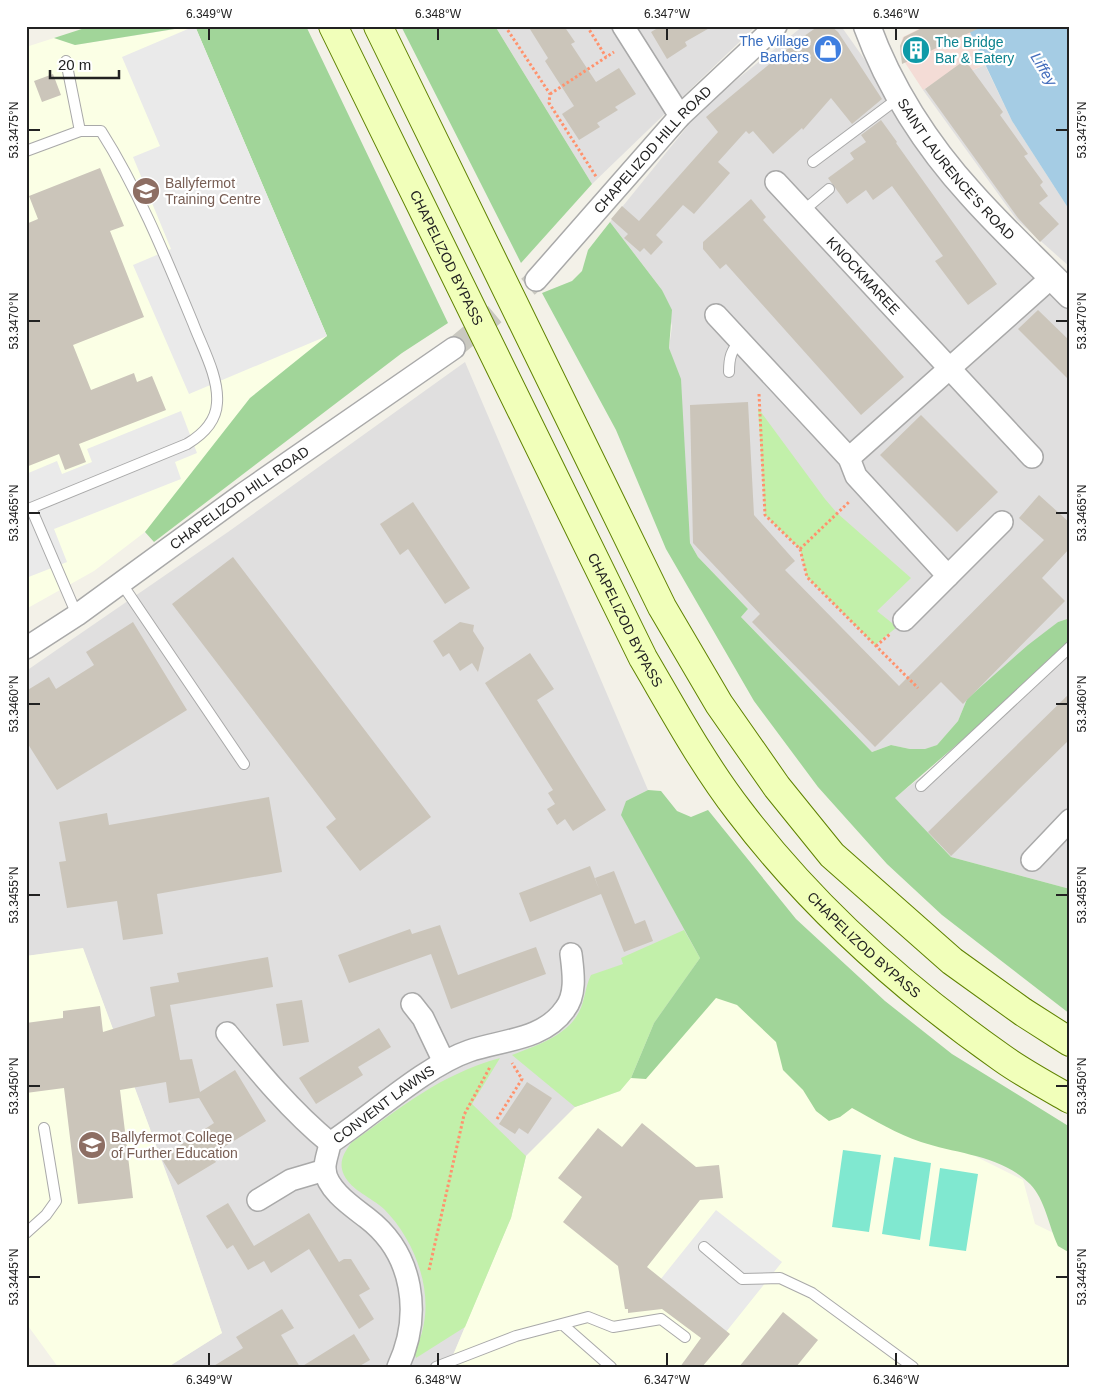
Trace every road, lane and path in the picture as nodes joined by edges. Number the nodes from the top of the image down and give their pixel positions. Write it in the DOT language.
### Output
graph roads {
  1 [pos="333,26"];
  2 [pos="378,26"];
  3 [pos="505,26"];
  4 [pos="587,26"];
  5 [pos="776,26"];
  6 [pos="867,26"];
  7 [pos="627,33"];
  8 [pos="606,56"];
  9 [pos="66,61"];
  10 [pos="550,94"];
  11 [pos="901,97"];
  12 [pos="680,116"];
  13 [pos="80,131"];
  14 [pos="26,151"];
  15 [pos="813,162"];
  16 [pos="776,182"];
  17 [pos="829,189"];
  18 [pos="609,197"];
  19 [pos="803,211"];
  20 [pos="536,280"];
  21 [pos="1061,286"];
  22 [pos="716,315"];
  23 [pos="741,340"];
  24 [pos="454,348"];
  25 [pos="758,358"];
  26 [pos="950,368"];
  27 [pos="730,372"];
  28 [pos="1032,457"];
  29 [pos="849,458"];
  30 [pos="865,486"];
  31 [pos="1002,522"];
  32 [pos="800,548"];
  33 [pos="948,576"];
  34 [pos="122,584"];
  35 [pos="77,616"];
  36 [pos="904,620"];
  37 [pos="1070,647"];
  38 [pos="26,648"];
  39 [pos="918,688"];
  40 [pos="244,764"];
  41 [pos="921,786"];
  42 [pos="1070,820"];
  43 [pos="1032,860"];
  44 [pos="571,954"];
  45 [pos="412,1004"];
  46 [pos="227,1033"];
  47 [pos="1070,1042"];
  48 [pos="499,1043"];
  49 [pos="444,1062"];
  50 [pos="1070,1099"];
  51 [pos="497,1119"];
  52 [pos="44,1128"];
  53 [pos="330,1143"];
  54 [pos="325,1170"];
  55 [pos="258,1200"];
  56 [pos="26,1233"];
  57 [pos="704,1247"];
  58 [pos="428,1271"];
  59 [pos="562,1324"];
  60 [pos="685,1337"];
  61 [pos="398,1367"];
  62 [pos="436,1367"];
  63 [pos="611,1367"];
  64 [pos="913,1367"];
  1 -- 50 [label="main road, CHAPELIZOD BYPASS"];
  2 -- 47 [label="main road"];
  3 -- 10 [label="path"];
  4 -- 8 [label="path"];
  5 -- 12 [label="street, CHAPELIZOD HILL ROAD"];
  6 -- 11 [label="street, SAINT LAURENCE'S ROAD"];
  7 -- 8 [label="path"];
  7 -- 12 [label="street"];
  8 -- 10 [label="path"];
  9 -- 13 [label="lane"];
  10 -- 18 [label="path"];
  11 -- 15 [label="lane"];
  11 -- 21 [label="street, SAINT LAURENCE'S ROAD"];
  12 -- 18 [label="street, CHAPELIZOD HILL ROAD"];
  13 -- 14 [label="lane"];
  13 -- 35 [label="lane"];
  16 -- 19 [label="street, KNOCKMAREE"];
  17 -- 19 [label="lane"];
  18 -- 20 [label="street, CHAPELIZOD HILL ROAD"];
  19 -- 26 [label="street, KNOCKMAREE"];
  21 -- 26 [label="street"];
  22 -- 23 [label="street"];
  23 -- 25 [label="street"];
  23 -- 27 [label="lane"];
  24 -- 34 [label="street, CHAPELIZOD HILL ROAD"];
  25 -- 29 [label="street"];
  25 -- 32 [label="path"];
  26 -- 28 [label="street, KNOCKMAREE"];
  26 -- 29 [label="street"];
  29 -- 30 [label="street"];
  30 -- 32 [label="path"];
  30 -- 33 [label="street"];
  31 -- 33 [label="street"];
  32 -- 39 [label="path"];
  33 -- 36 [label="street"];
  34 -- 35 [label="street, CHAPELIZOD HILL ROAD"];
  34 -- 40 [label="lane"];
  35 -- 38 [label="street, CHAPELIZOD HILL ROAD"];
  37 -- 41 [label="lane"];
  42 -- 43 [label="street"];
  44 -- 48 [label="street, CONVENT LAWNS"];
  45 -- 49 [label="street"];
  46 -- 53 [label="street"];
  48 -- 49 [label="street, CONVENT LAWNS"];
  48 -- 51 [label="path"];
  48 -- 58 [label="path"];
  49 -- 53 [label="street, CONVENT LAWNS"];
  52 -- 56 [label="lane"];
  53 -- 54 [label="street, CONVENT LAWNS"];
  54 -- 55 [label="street"];
  54 -- 61 [label="street"];
  57 -- 64 [label="lane"];
  59 -- 60 [label="lane"];
  59 -- 62 [label="lane"];
  59 -- 63 [label="lane"];
}
